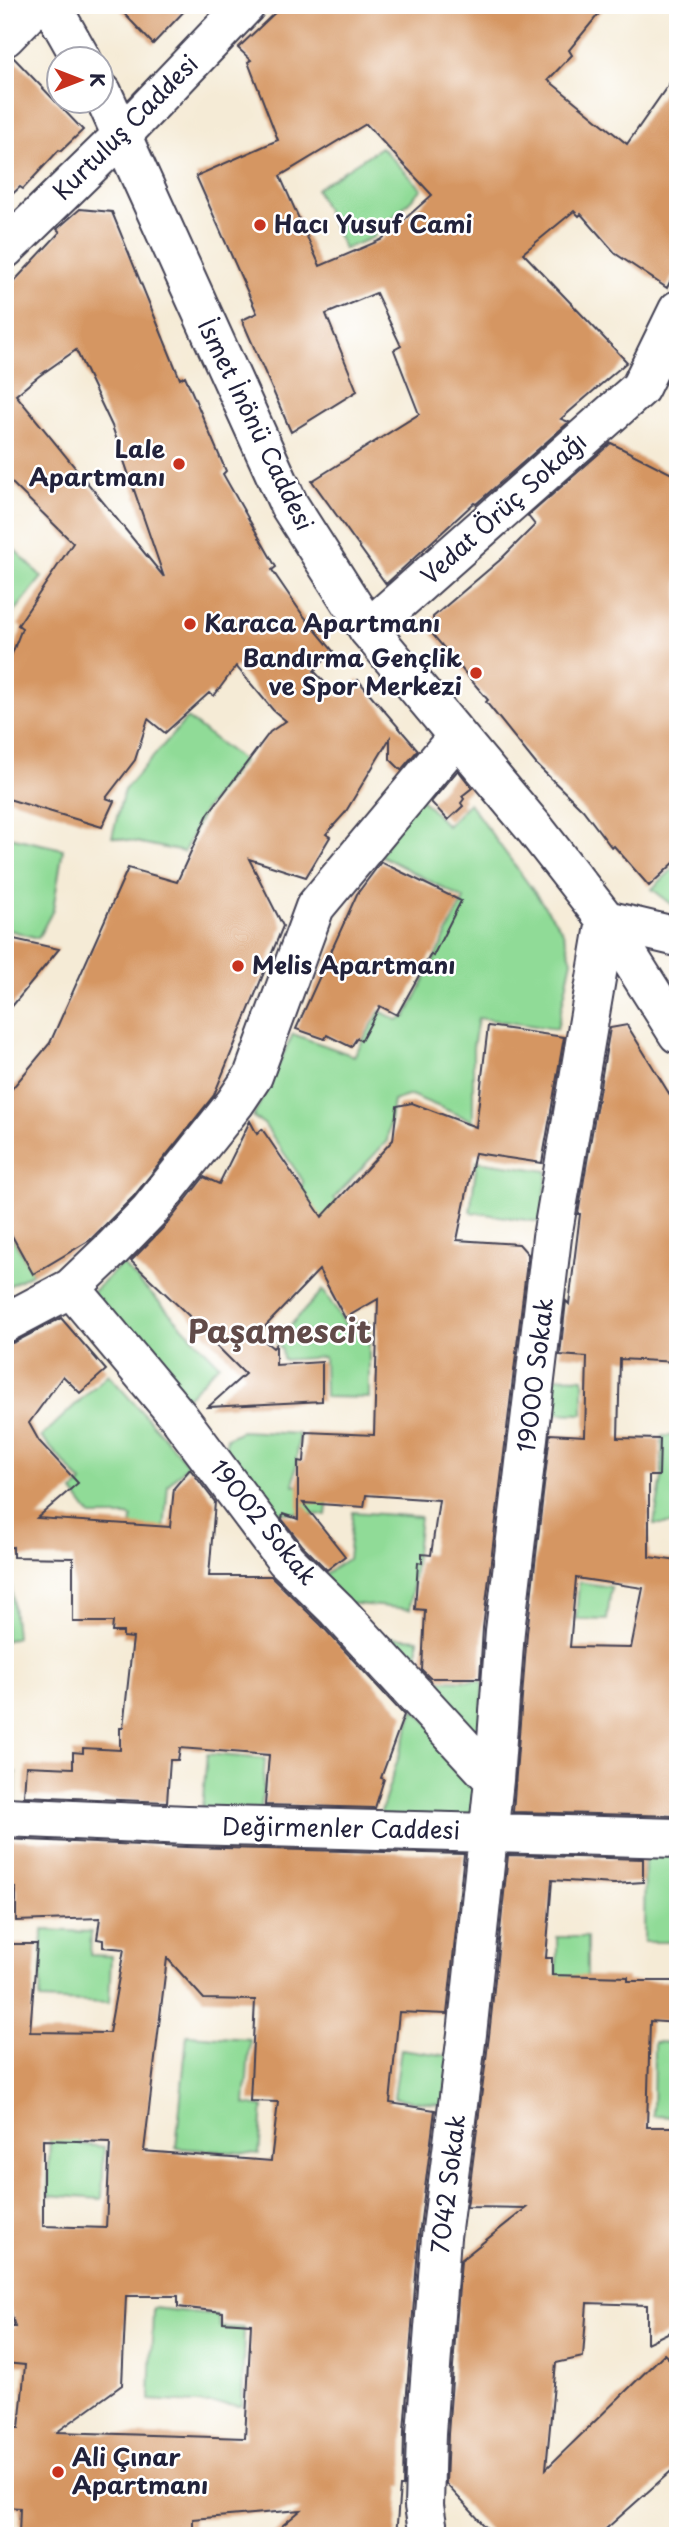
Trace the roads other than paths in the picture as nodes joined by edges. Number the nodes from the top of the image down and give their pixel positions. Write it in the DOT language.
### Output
graph roads {
  1 [pos="36,5"];
  2 [pos="51,5"];
  3 [pos="70,5"];
  4 [pos="246,5"];
  5 [pos="5,37"];
  6 [pos="74,46"];
  7 [pos="86,46"];
  8 [pos="113,116"];
  9 [pos="122,135"];
  10 [pos="5,250"];
  11 [pos="678,310"];
  12 [pos="368,629"];
  13 [pos="457,737"];
  14 [pos="606,920"];
  15 [pos="678,937"];
  16 [pos="678,1034"];
  17 [pos="71,1288"];
  18 [pos="5,1323"];
  19 [pos="494,1780"];
  20 [pos="5,1817"];
  21 [pos="488,1833"];
  22 [pos="678,1838"];
  23 [pos="429,2536"];
  1 -- 5 [label="street"];
  2 -- 6 [label="street"];
  3 -- 7 [label="street"];
  4 -- 9 [label="street, Kurtuluş Caddesi"];
  8 -- 9 [label="street, İsmet İnönü Caddesi"];
  9 -- 10 [label="street, Kurtuluş Caddesi"];
  9 -- 12 [label="street, İsmet İnönü Caddesi"];
  11 -- 12 [label="street, Vedat Örüç Sokağı"];
  12 -- 13 [label="street, İsmet İnönü Caddesi"];
  13 -- 14 [label="street, İsmet İnönü Caddesi"];
  13 -- 17 [label="street"];
  14 -- 15 [label="street"];
  14 -- 16 [label="street, İsmet İnönü Caddesi"];
  14 -- 19 [label="street, 19000 Sokak"];
  17 -- 18 [label="street"];
  17 -- 19 [label="street, 19002 Sokak"];
  19 -- 21 [label="street, 19000 Sokak"];
  20 -- 21 [label="street, Değirmenler Caddesi"];
  21 -- 22 [label="street, Değirmenler Caddesi"];
  21 -- 23 [label="street, 7042 Sokak"];
}
